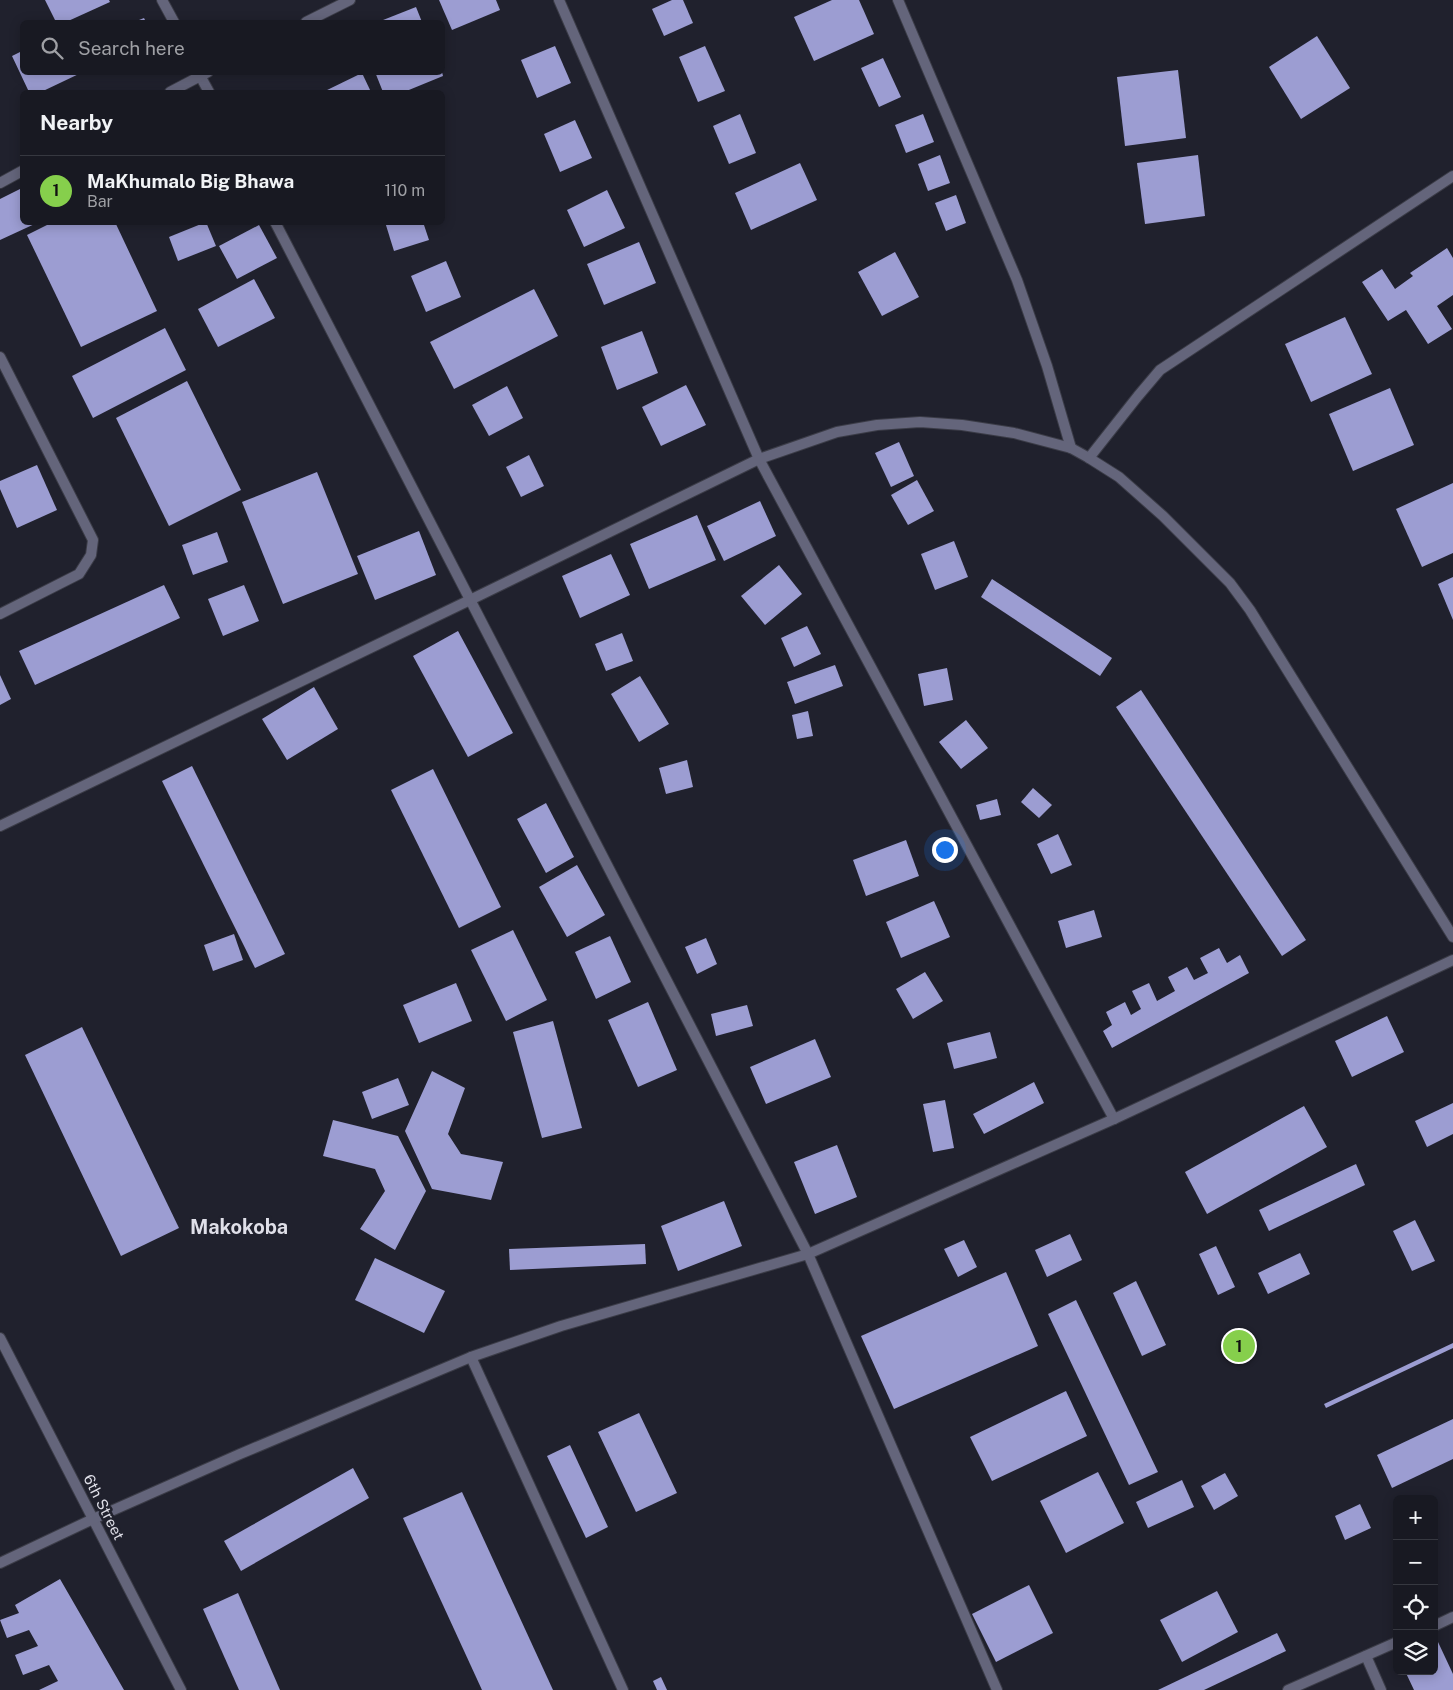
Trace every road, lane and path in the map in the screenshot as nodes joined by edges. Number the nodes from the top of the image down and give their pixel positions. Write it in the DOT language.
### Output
graph roads {
  1 [pos="162,0"];
  2 [pos="350,0"];
  3 [pos="559,0"];
  4 [pos="898,0"];
  5 [pos="173,20"];
  6 [pos="310,20"];
  7 [pos="200,75"];
  8 [pos="202,75"];
  9 [pos="174,90"];
  10 [pos="208,90"];
  11 [pos="20,172"];
  12 [pos="1453,176"];
  13 [pos="0,183"];
  14 [pos="277,225"];
  15 [pos="0,357"];
  16 [pos="1071,448"];
  17 [pos="1089,458"];
  18 [pos="758,459"];
  19 [pos="470,600"];
  20 [pos="0,614"];
  21 [pos="0,826"];
  22 [pos="1453,937"];
  23 [pos="1453,960"];
  24 [pos="1114,1119"];
  25 [pos="808,1254"];
  26 [pos="0,1338"];
  27 [pos="471,1357"];
  28 [pos="93,1519"];
  29 [pos="0,1563"];
  30 [pos="1453,1617"];
  31 [pos="1438,1624"];
  32 [pos="1393,1644"];
  33 [pos="1366,1656"];
  34 [pos="181,1690"];
  35 [pos="623,1690"];
  36 [pos="997,1690"];
  37 [pos="1288,1690"];
  38 [pos="1381,1690"];
  1 -- 5 [label="street"];
  2 -- 6 [label="street"];
  3 -- 18 [label="street"];
  4 -- 16 [label="street"];
  7 -- 9 [label="street"];
  8 -- 10 [label="street"];
  11 -- 13 [label="street"];
  12 -- 17 [label="street"];
  14 -- 19 [label="street"];
  15 -- 20 [label="street"];
  16 -- 17 [label="street"];
  16 -- 18 [label="street"];
  17 -- 22 [label="street"];
  18 -- 19 [label="street"];
  18 -- 24 [label="street"];
  19 -- 21 [label="street"];
  19 -- 25 [label="street"];
  23 -- 24 [label="street"];
  24 -- 25 [label="street"];
  25 -- 27 [label="street"];
  25 -- 36 [label="street"];
  26 -- 28 [label="street, 6th Street"];
  27 -- 28 [label="street"];
  27 -- 35 [label="street"];
  28 -- 29 [label="street"];
  28 -- 34 [label="street, 6th Street"];
  30 -- 31 [label="street"];
  32 -- 33 [label="street"];
  33 -- 37 [label="street"];
  33 -- 38 [label="street"];
}
